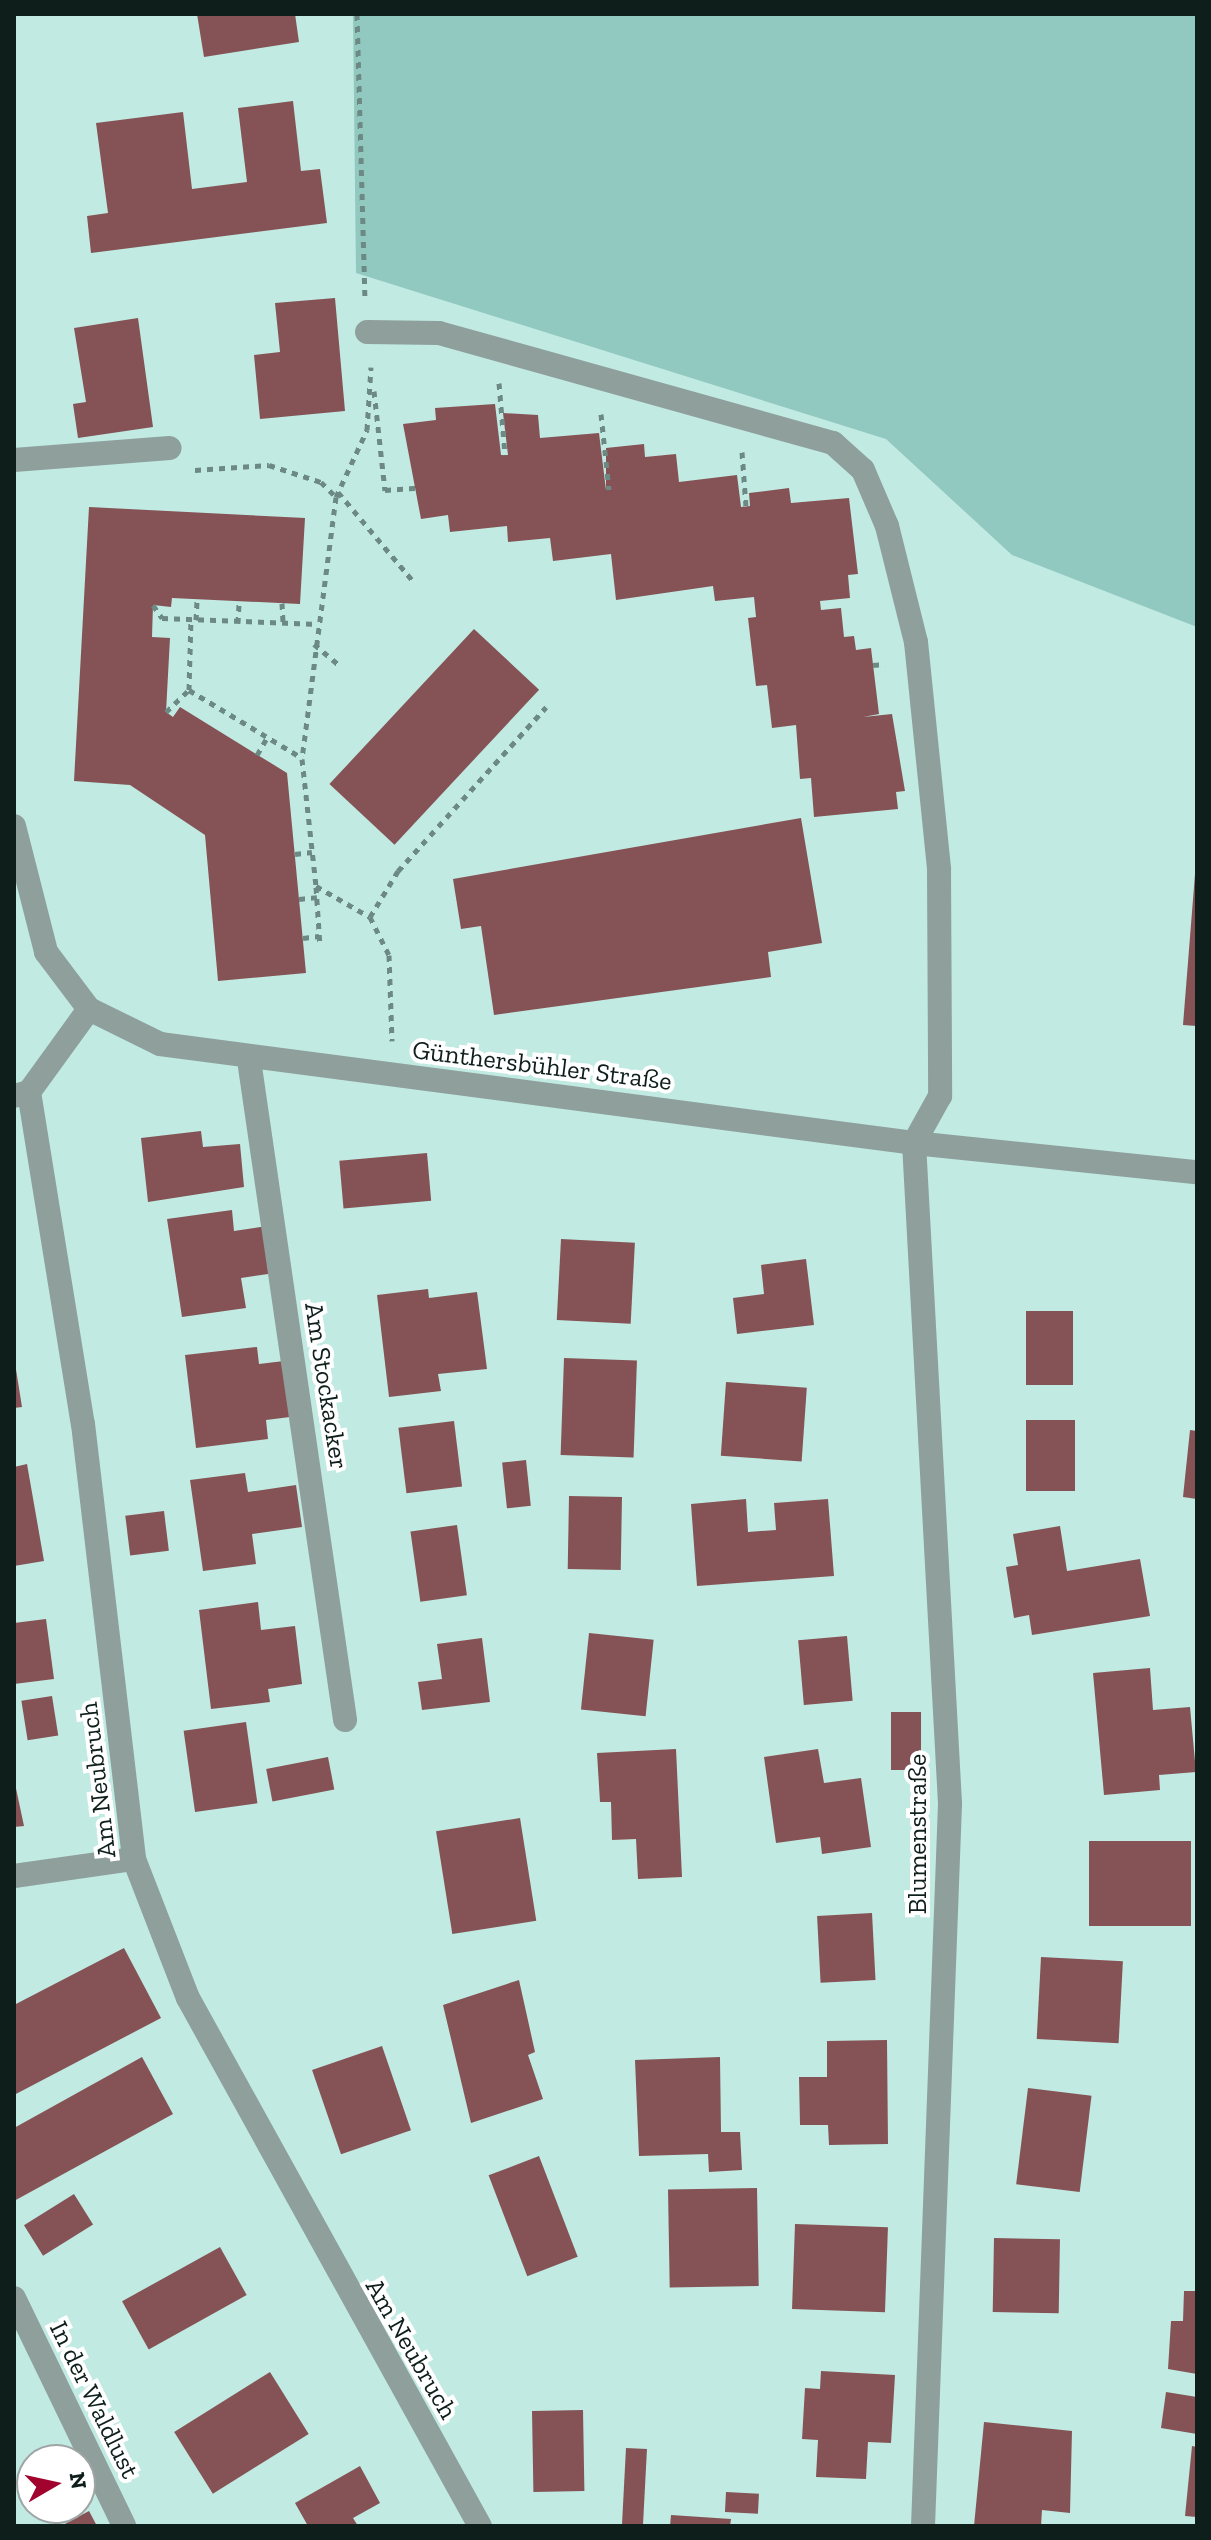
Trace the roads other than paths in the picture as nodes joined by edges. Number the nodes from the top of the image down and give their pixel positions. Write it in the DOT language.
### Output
graph roads {
  1 [pos="367,332"];
  2 [pos="170,448"];
  3 [pos="14,460"];
  4 [pos="14,826"];
  5 [pos="89,1009"];
  6 [pos="249,1060"];
  7 [pos="21,1094"];
  8 [pos="914,1143"];
  9 [pos="1197,1172"];
  10 [pos="345,1720"];
  11 [pos="134,1859"];
  12 [pos="14,1876"];
  13 [pos="14,2298"];
  14 [pos="124,2526"];
  15 [pos="480,2526"];
  16 [pos="923,2526"];
  1 -- 8 [label="street"];
  2 -- 3 [label="street"];
  4 -- 5 [label="street, Günthersbühler Straße"];
  5 -- 6 [label="street, Günthersbühler Straße"];
  5 -- 7 [label="street"];
  6 -- 8 [label="street, Günthersbühler Straße"];
  6 -- 10 [label="street, Am Stockacker"];
  7 -- 11 [label="street, Am Neubruch"];
  8 -- 9 [label="street, Günthersbühler Straße"];
  8 -- 16 [label="street, Blumenstraße"];
  11 -- 12 [label="street"];
  11 -- 15 [label="street, Am Neubruch"];
  13 -- 14 [label="street, In der Waldlust"];
}
